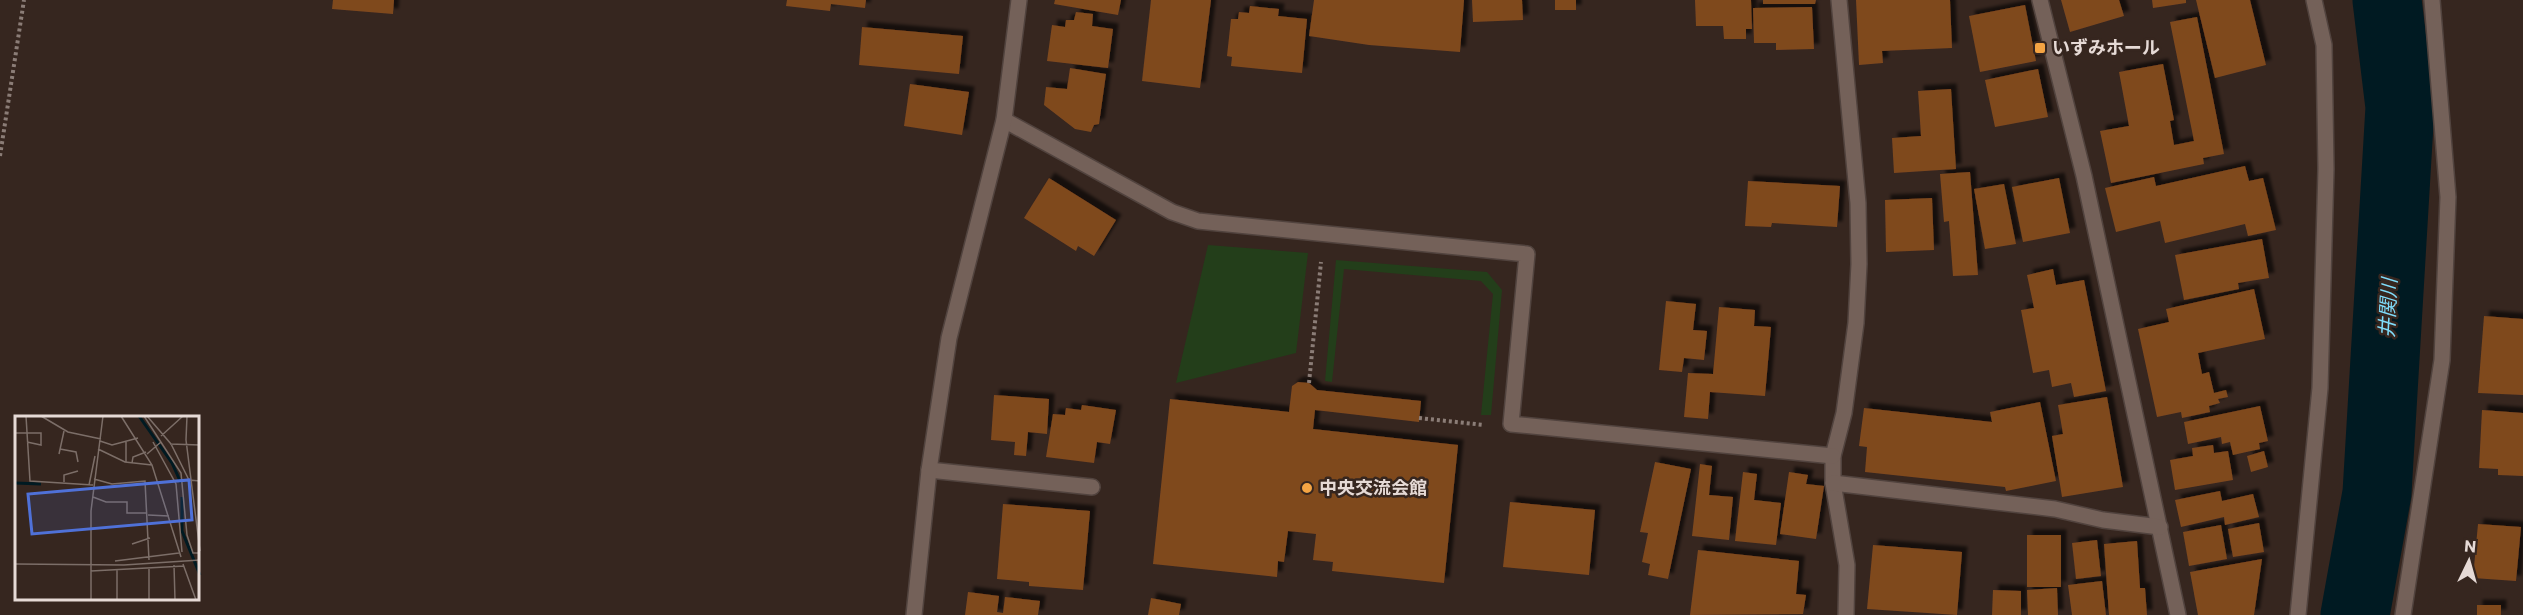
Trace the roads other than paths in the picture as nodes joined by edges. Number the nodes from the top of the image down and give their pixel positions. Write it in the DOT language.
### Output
graph roads {
  1 [pos="1019,0"];
  2 [pos="1839,0"];
  3 [pos="2040,0"];
  4 [pos="2314,0"];
  5 [pos="2432,0"];
  6 [pos="1004,120"];
  7 [pos="1833,456"];
  8 [pos="929,470"];
  9 [pos="1833,483"];
  10 [pos="1092,487"];
  11 [pos="2160,527"];
  12 [pos="914,615"];
  13 [pos="1846,615"];
  14 [pos="2178,615"];
  15 [pos="2298,615"];
  16 [pos="2403,615"];
  1 -- 6 [label="street"];
  2 -- 7 [label="street"];
  3 -- 11 [label="street"];
  4 -- 15 [label="street"];
  5 -- 16 [label="street"];
  6 -- 7 [label="street"];
  6 -- 8 [label="street"];
  7 -- 9 [label="street"];
  8 -- 10 [label="street"];
  8 -- 12 [label="street"];
  9 -- 11 [label="street"];
  9 -- 13 [label="street"];
  11 -- 14 [label="street"];
}
